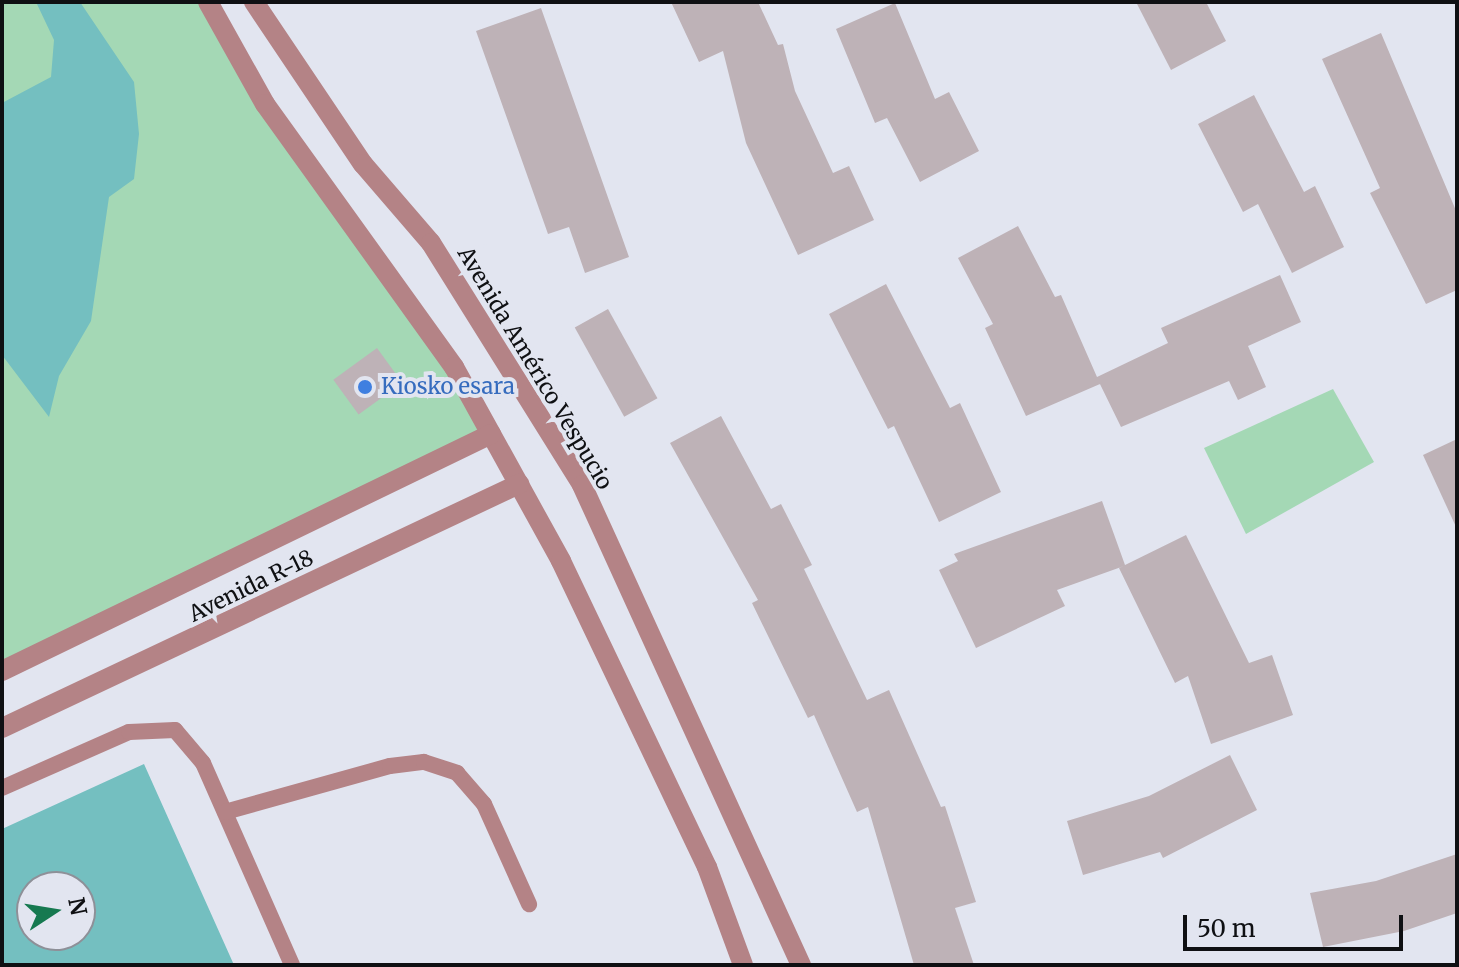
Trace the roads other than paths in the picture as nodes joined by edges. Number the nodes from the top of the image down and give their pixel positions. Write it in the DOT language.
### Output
graph roads {
  1 [pos="208,2"];
  2 [pos="254,2"];
  3 [pos="491,434"];
  4 [pos="519,484"];
  5 [pos="2,671"];
  6 [pos="2,728"];
  7 [pos="2,788"];
  8 [pos="225,812"];
  9 [pos="529,904"];
  10 [pos="292,965"];
  11 [pos="743,965"];
  12 [pos="801,965"];
  1 -- 3 [label="street"];
  2 -- 12 [label="street, Avenida Américo Vespucio"];
  3 -- 4 [label="street"];
  3 -- 5 [label="street, Avenida R-18"];
  4 -- 6 [label="street, Avenida R-18"];
  4 -- 11 [label="street"];
  7 -- 8 [label="lane"];
  8 -- 9 [label="lane"];
  8 -- 10 [label="lane"];
}
